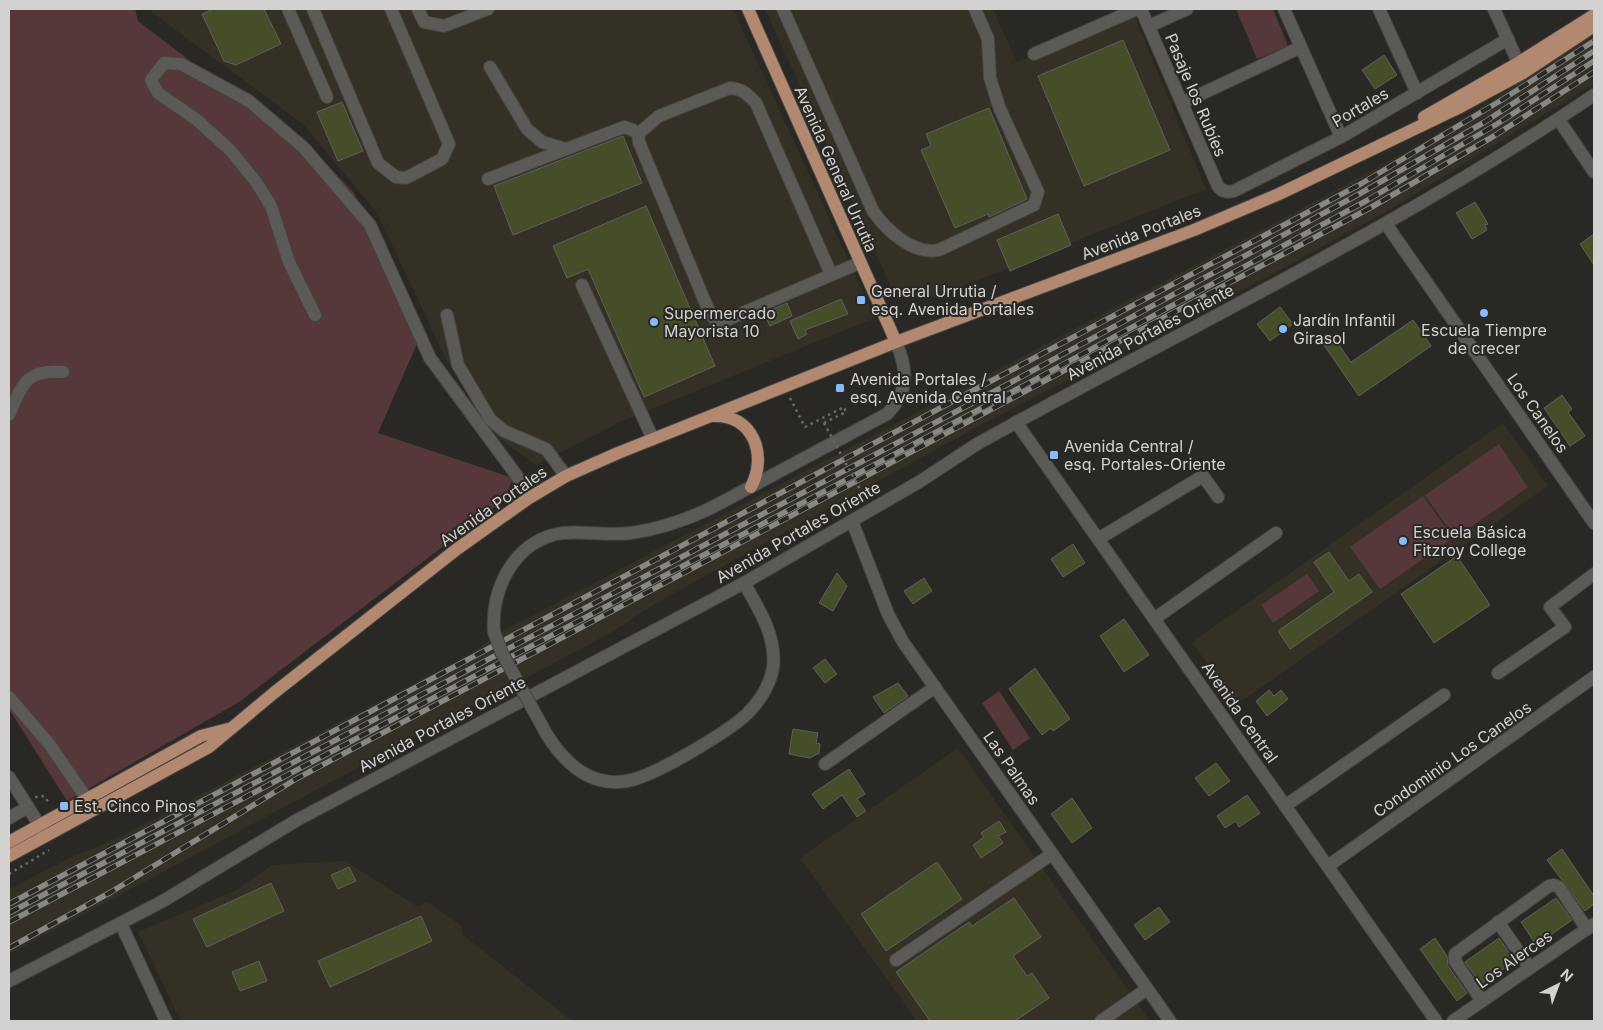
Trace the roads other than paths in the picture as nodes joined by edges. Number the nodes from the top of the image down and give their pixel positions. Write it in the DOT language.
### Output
graph roads {
  1 [pos="288,9"];
  2 [pos="313,9"];
  3 [pos="391,9"];
  4 [pos="418,9"];
  5 [pos="488,9"];
  6 [pos="748,9"];
  7 [pos="783,9"];
  8 [pos="975,9"];
  9 [pos="1136,9"];
  10 [pos="1141,9"];
  11 [pos="1187,9"];
  12 [pos="1284,9"];
  13 [pos="1380,9"];
  14 [pos="1494,9"];
  15 [pos="1594,15"];
  16 [pos="1148,26"];
  17 [pos="1594,26"];
  18 [pos="1508,39"];
  19 [pos="1301,47"];
  20 [pos="1034,54"];
  21 [pos="490,67"];
  22 [pos="1520,68"];
  23 [pos="1417,93"];
  24 [pos="327,96"];
  25 [pos="1594,96"];
  26 [pos="1182,103"];
  27 [pos="1558,120"];
  28 [pos="638,134"];
  29 [pos="1341,137"];
  30 [pos="566,149"];
  31 [pos="1594,172"];
  32 [pos="488,179"];
  33 [pos="1224,191"];
  34 [pos="1386,224"];
  35 [pos="859,263"];
  36 [pos="831,274"];
  37 [pos="582,285"];
  38 [pos="315,315"];
  39 [pos="447,315"];
  40 [pos="896,342"];
  41 [pos="63,372"];
  42 [pos="9,415"];
  43 [pos="710,416"];
  44 [pos="1016,422"];
  45 [pos="653,439"];
  46 [pos="566,476"];
  47 [pos="751,487"];
  48 [pos="1218,497"];
  49 [pos="529,498"];
  50 [pos="1592,516"];
  51 [pos="852,520"];
  52 [pos="1276,533"];
  53 [pos="1098,539"];
  54 [pos="1594,574"];
  55 [pos="744,583"];
  56 [pos="1154,619"];
  57 [pos="1498,673"];
  58 [pos="1594,678"];
  59 [pos="935,687"];
  60 [pos="1444,695"];
  61 [pos="9,696"];
  62 [pos="230,728"];
  63 [pos="825,764"];
  64 [pos="9,777"];
  65 [pos="86,799"];
  66 [pos="1285,806"];
  67 [pos="28,807"];
  68 [pos="9,818"];
  69 [pos="43,830"];
  70 [pos="9,842"];
  71 [pos="1052,854"];
  72 [pos="9,856"];
  73 [pos="1328,866"];
  74 [pos="1498,922"];
  75 [pos="122,924"];
  76 [pos="1591,926"];
  77 [pos="896,960"];
  78 [pos="1530,968"];
  79 [pos="9,981"];
  80 [pos="1147,988"];
  81 [pos="1482,1001"];
  82 [pos="164,1021"];
  83 [pos="1102,1021"];
  84 [pos="1170,1021"];
  85 [pos="1436,1021"];
  86 [pos="1453,1021"];
  1 -- 24 [label="street"];
  2 -- 3 [label="street"];
  4 -- 5 [label="street"];
  6 -- 35 [label="main road, Avenida General Urrutia"];
  7 -- 8 [label="street"];
  9 -- 20 [label="street"];
  10 -- 16 [label="street, Pasaje los Rubíes"];
  11 -- 16 [label="street"];
  12 -- 19 [label="street"];
  13 -- 23 [label="street"];
  14 -- 18 [label="street"];
  15 -- 22 [label="main road, Avenida Portales"];
  16 -- 26 [label="street, Pasaje los Rubíes"];
  17 -- 22 [label="main road, Avenida Portales"];
  18 -- 22 [label="street"];
  18 -- 23 [label="street, Portales"];
  19 -- 26 [label="street"];
  19 -- 29 [label="street"];
  21 -- 30 [label="street"];
  22 -- 40 [label="main road, Avenida Portales"];
  23 -- 29 [label="street, Portales"];
  25 -- 27 [label="street, Avenida Portales Oriente"];
  26 -- 33 [label="street, Pasaje los Rubíes"];
  27 -- 31 [label="street"];
  27 -- 34 [label="street, Avenida Portales Oriente"];
  28 -- 30 [label="street"];
  28 -- 36 [label="street"];
  28 -- 36 [label="street"];
  29 -- 33 [label="street, Portales"];
  30 -- 32 [label="street"];
  34 -- 44 [label="street, Avenida Portales Oriente"];
  34 -- 50 [label="street, Los Canelos"];
  35 -- 36 [label="street"];
  35 -- 40 [label="main road, Avenida General Urrutia"];
  37 -- 45 [label="street"];
  38 -- 49 [label="street"];
  39 -- 46 [label="street"];
  40 -- 43 [label="main road, Avenida Portales"];
  40 -- 47 [label="street"];
  41 -- 42 [label="street"];
  43 -- 45 [label="main road, Avenida Portales"];
  43 -- 47 [label="main road"];
  44 -- 51 [label="street, Avenida Portales Oriente"];
  44 -- 53 [label="street, Avenida Central"];
  45 -- 46 [label="main road, Avenida Portales"];
  46 -- 49 [label="main road, Avenida Portales"];
  47 -- 55 [label="street, bridge"];
  48 -- 53 [label="street"];
  49 -- 62 [label="main road, Avenida Portales"];
  51 -- 55 [label="street, Avenida Portales Oriente"];
  51 -- 59 [label="street, Las Palmas"];
  52 -- 56 [label="street"];
  53 -- 56 [label="street, Avenida Central"];
  54 -- 57 [label="street"];
  55 -- 75 [label="street, Avenida Portales Oriente"];
  56 -- 66 [label="street, Avenida Central"];
  58 -- 73 [label="street, Condominio Los Canelos"];
  59 -- 63 [label="street"];
  59 -- 71 [label="street, Las Palmas"];
  60 -- 66 [label="street"];
  61 -- 65 [label="street"];
  62 -- 65 [label="main road, Avenida Portales"];
  62 -- 69 [label="main road, Avenida Portales"];
  64 -- 67 [label="street"];
  65 -- 69 [label="main road, Avenida Portales"];
  66 -- 73 [label="street, Avenida Central"];
  67 -- 68 [label="street"];
  67 -- 69 [label="street"];
  69 -- 70 [label="main road, Avenida Portales"];
  69 -- 72 [label="main road, Avenida Portales"];
  71 -- 77 [label="street"];
  71 -- 80 [label="street, Las Palmas"];
  73 -- 85 [label="street, Avenida Central"];
  74 -- 76 [label="street"];
  74 -- 78 [label="street"];
  74 -- 81 [label="street"];
  75 -- 79 [label="street, Avenida Portales Oriente"];
  75 -- 82 [label="street"];
  76 -- 78 [label="street, Los Alerces"];
  78 -- 81 [label="street, Los Alerces"];
  80 -- 83 [label="street"];
  80 -- 84 [label="street, Las Palmas"];
  81 -- 86 [label="street, Los Alerces"];
}
